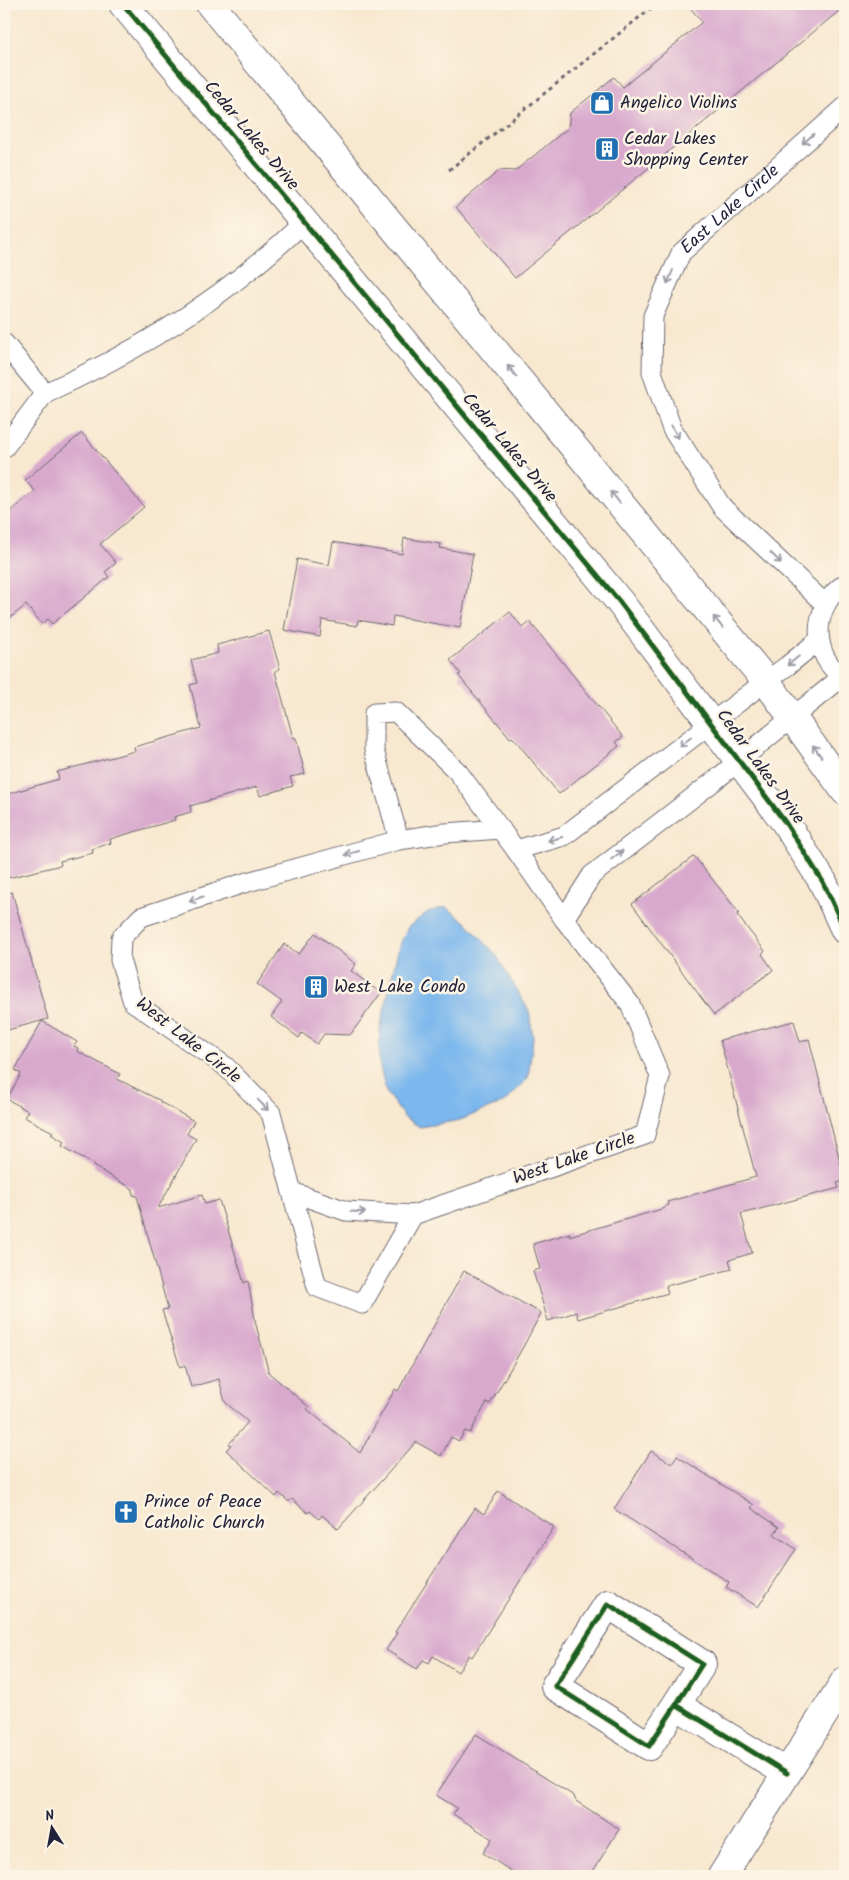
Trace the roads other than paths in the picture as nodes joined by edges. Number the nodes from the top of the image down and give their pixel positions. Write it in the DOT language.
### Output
graph roads {
  1 [pos="123,4"];
  2 [pos="210,4"];
  3 [pos="845,107"];
  4 [pos="304,222"];
  5 [pos="4,343"];
  6 [pos="45,393"];
  7 [pos="4,448"];
  8 [pos="845,584"];
  9 [pos="825,604"];
  10 [pos="819,640"];
  11 [pos="844,678"];
  12 [pos="766,681"];
  13 [pos="792,718"];
  14 [pos="711,722"];
  15 [pos="740,760"];
  16 [pos="845,791"];
  17 [pos="500,829"];
  18 [pos="399,840"];
  19 [pos="516,850"];
  20 [pos="564,919"];
  21 [pos="845,930"];
  22 [pos="292,1192"];
  23 [pos="413,1215"];
  24 [pos="845,1682"];
  25 [pos="676,1705"];
  26 [pos="787,1773"];
  27 [pos="722,1876"];
  1 -- 4 [label="street, Cedar Lakes Drive"];
  12 -- 2 [label="street, one-way"];
  3 -- 9 [label="lane, East Lake Circle, one-way"];
  4 -- 6 [label="lane"];
  4 -- 14 [label="street, Cedar Lakes Drive"];
  5 -- 6 [label="lane"];
  6 -- 7 [label="lane"];
  8 -- 9 [label="lane"];
  9 -- 10 [label="lane"];
  10 -- 11 [label="lane"];
  10 -- 12 [label="lane, one-way"];
  11 -- 13 [label="lane"];
  12 -- 13 [label="street"];
  12 -- 14 [label="lane"];
  13 -- 15 [label="lane"];
  16 -- 13 [label="street, one-way"];
  14 -- 15 [label="street, Cedar Lakes Drive"];
  14 -- 19 [label="lane, one-way"];
  20 -- 15 [label="lane, one-way"];
  15 -- 21 [label="street, Cedar Lakes Drive"];
  17 -- 18 [label="lane, West Lake Circle"];
  17 -- 18 [label="lane, West Lake Circle"];
  17 -- 19 [label="lane, West Lake Circle"];
  18 -- 22 [label="lane, West Lake Circle, one-way"];
  19 -- 20 [label="lane, West Lake Circle"];
  20 -- 23 [label="lane, West Lake Circle"];
  22 -- 23 [label="lane, West Lake Circle, one-way"];
  22 -- 23 [label="lane, West Lake Circle"];
  24 -- 26 [label="street"];
  25 -- 25 [label="street"];
  25 -- 26 [label="street"];
  26 -- 27 [label="street"];
}
